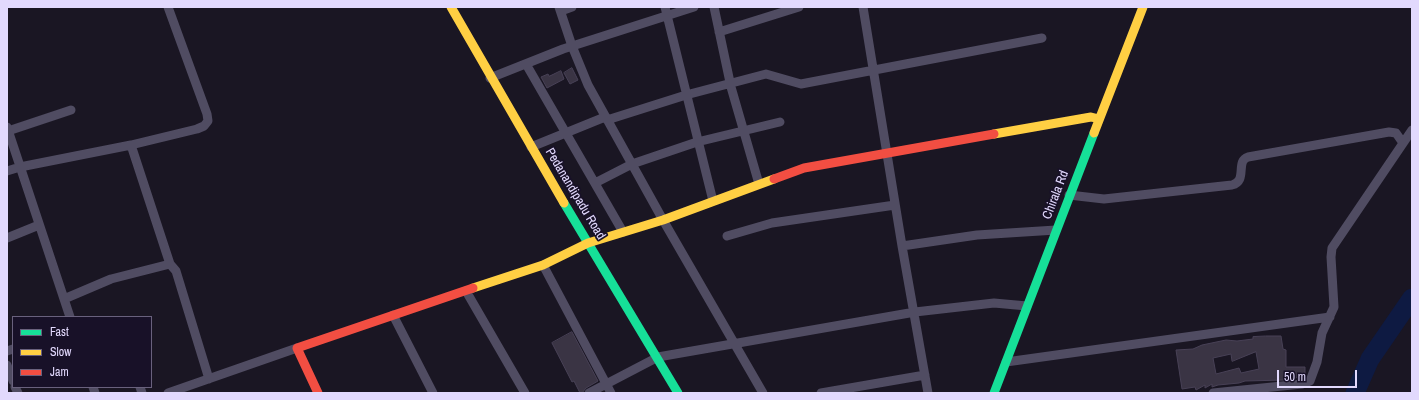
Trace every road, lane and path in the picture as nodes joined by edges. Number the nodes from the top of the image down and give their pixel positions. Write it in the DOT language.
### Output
graph roads {
  1 [pos="168,7"];
  2 [pos="451,7"];
  3 [pos="572,7"];
  4 [pos="694,7"];
  5 [pos="714,7"];
  6 [pos="799,7"];
  7 [pos="863,7"];
  8 [pos="1143,7"];
  9 [pos="560,9"];
  10 [pos="666,11"];
  11 [pos="719,32"];
  12 [pos="1042,38"];
  13 [pos="572,46"];
  14 [pos="526,64"];
  15 [pos="873,69"];
  16 [pos="490,78"];
  17 [pos="730,82"];
  18 [pos="686,95"];
  19 [pos="71,110"];
  20 [pos="606,118"];
  21 [pos="1099,119"];
  22 [pos="780,122"];
  23 [pos="8,129"];
  24 [pos="744,130"];
  25 [pos="1412,130"];
  26 [pos="565,132"];
  27 [pos="697,142"];
  28 [pos="1403,143"];
  29 [pos="130,145"];
  30 [pos="531,147"];
  31 [pos="887,154"];
  32 [pos="632,164"];
  33 [pos="20,167"];
  34 [pos="7,171"];
  35 [pos="595,183"];
  36 [pos="759,184"];
  37 [pos="1069,196"];
  38 [pos="712,201"];
  39 [pos="895,205"];
  40 [pos="663,220"];
  41 [pos="39,225"];
  42 [pos="1056,230"];
  43 [pos="623,232"];
  44 [pos="727,236"];
  45 [pos="7,238"];
  46 [pos="588,243"];
  47 [pos="902,246"];
  48 [pos="170,264"];
  49 [pos="544,265"];
  50 [pos="466,291"];
  51 [pos="64,299"];
  52 [pos="1027,306"];
  53 [pos="914,312"];
  54 [pos="70,316"];
  55 [pos="393,316"];
  56 [pos="1330,317"];
  57 [pos="736,344"];
  58 [pos="297,348"];
  59 [pos="658,357"];
  60 [pos="1006,362"];
  61 [pos="7,365"];
  62 [pos="925,375"];
  63 [pos="12,378"];
  64 [pos="209,379"];
  65 [pos="606,383"];
  66 [pos="188,390"];
  67 [pos="168,393"];
  68 [pos="318,393"];
  69 [pos="434,393"];
  70 [pos="525,393"];
  71 [pos="588,393"];
  72 [pos="611,393"];
  73 [pos="678,393"];
  74 [pos="763,393"];
  75 [pos="821,393"];
  76 [pos="928,393"];
  77 [pos="994,393"];
  78 [pos="1212,393"];
  1 -- 29 [label="street"];
  2 -- 16 [label="main road, Pedanandipadu Road"];
  3 -- 9 [label="street"];
  4 -- 10 [label="street"];
  5 -- 11 [label="street"];
  6 -- 11 [label="street"];
  7 -- 15 [label="street"];
  8 -- 21 [label="main road, Chirala Rd"];
  9 -- 13 [label="street"];
  10 -- 13 [label="street"];
  10 -- 18 [label="street"];
  11 -- 17 [label="street"];
  12 -- 15 [label="street"];
  13 -- 14 [label="street"];
  13 -- 20 [label="street"];
  14 -- 16 [label="street"];
  14 -- 26 [label="street"];
  15 -- 17 [label="street"];
  15 -- 31 [label="street"];
  16 -- 30 [label="main road, Pedanandipadu Road"];
  17 -- 18 [label="street"];
  17 -- 24 [label="street"];
  18 -- 20 [label="street"];
  18 -- 27 [label="street"];
  19 -- 23 [label="street"];
  20 -- 26 [label="street"];
  20 -- 32 [label="street"];
  21 -- 31 [label="main road"];
  21 -- 37 [label="main road, Chirala Rd"];
  22 -- 24 [label="street"];
  23 -- 33 [label="street"];
  24 -- 27 [label="street"];
  24 -- 36 [label="street"];
  25 -- 28 [label="street"];
  26 -- 30 [label="street"];
  26 -- 35 [label="street"];
  27 -- 32 [label="street"];
  27 -- 38 [label="street"];
  28 -- 37 [label="street"];
  28 -- 56 [label="street"];
  29 -- 33 [label="street"];
  29 -- 48 [label="street"];
  30 -- 46 [label="main road, Pedanandipadu Road"];
  31 -- 36 [label="main road"];
  31 -- 39 [label="street"];
  32 -- 35 [label="street"];
  32 -- 40 [label="street"];
  33 -- 34 [label="street"];
  33 -- 41 [label="street"];
  35 -- 43 [label="street"];
  36 -- 38 [label="main road"];
  37 -- 42 [label="main road, Chirala Rd"];
  38 -- 40 [label="main road"];
  39 -- 44 [label="street"];
  39 -- 47 [label="street"];
  40 -- 43 [label="main road"];
  40 -- 57 [label="street"];
  41 -- 45 [label="street"];
  41 -- 51 [label="street"];
  42 -- 47 [label="street"];
  42 -- 52 [label="main road, Chirala Rd"];
  43 -- 46 [label="main road"];
  46 -- 49 [label="main road"];
  46 -- 59 [label="main road, Pedanandipadu Road"];
  47 -- 53 [label="street"];
  48 -- 51 [label="street"];
  48 -- 64 [label="street"];
  49 -- 50 [label="main road"];
  49 -- 65 [label="street"];
  50 -- 55 [label="main road"];
  50 -- 70 [label="street"];
  51 -- 54 [label="street"];
  52 -- 53 [label="street"];
  52 -- 60 [label="main road, Chirala Rd"];
  53 -- 57 [label="street"];
  53 -- 62 [label="street"];
  55 -- 58 [label="main road"];
  55 -- 69 [label="street"];
  56 -- 60 [label="street"];
  56 -- 78 [label="street"];
  57 -- 59 [label="street"];
  57 -- 74 [label="street"];
  58 -- 64 [label="street"];
  58 -- 68 [label="main road"];
  59 -- 65 [label="street"];
  59 -- 73 [label="main road, Pedanandipadu Road"];
  60 -- 77 [label="main road, Chirala Rd"];
  61 -- 63 [label="street"];
  62 -- 75 [label="street"];
  62 -- 76 [label="street"];
  64 -- 66 [label="street"];
  65 -- 71 [label="street"];
  65 -- 72 [label="street"];
  66 -- 67 [label="street"];
}
